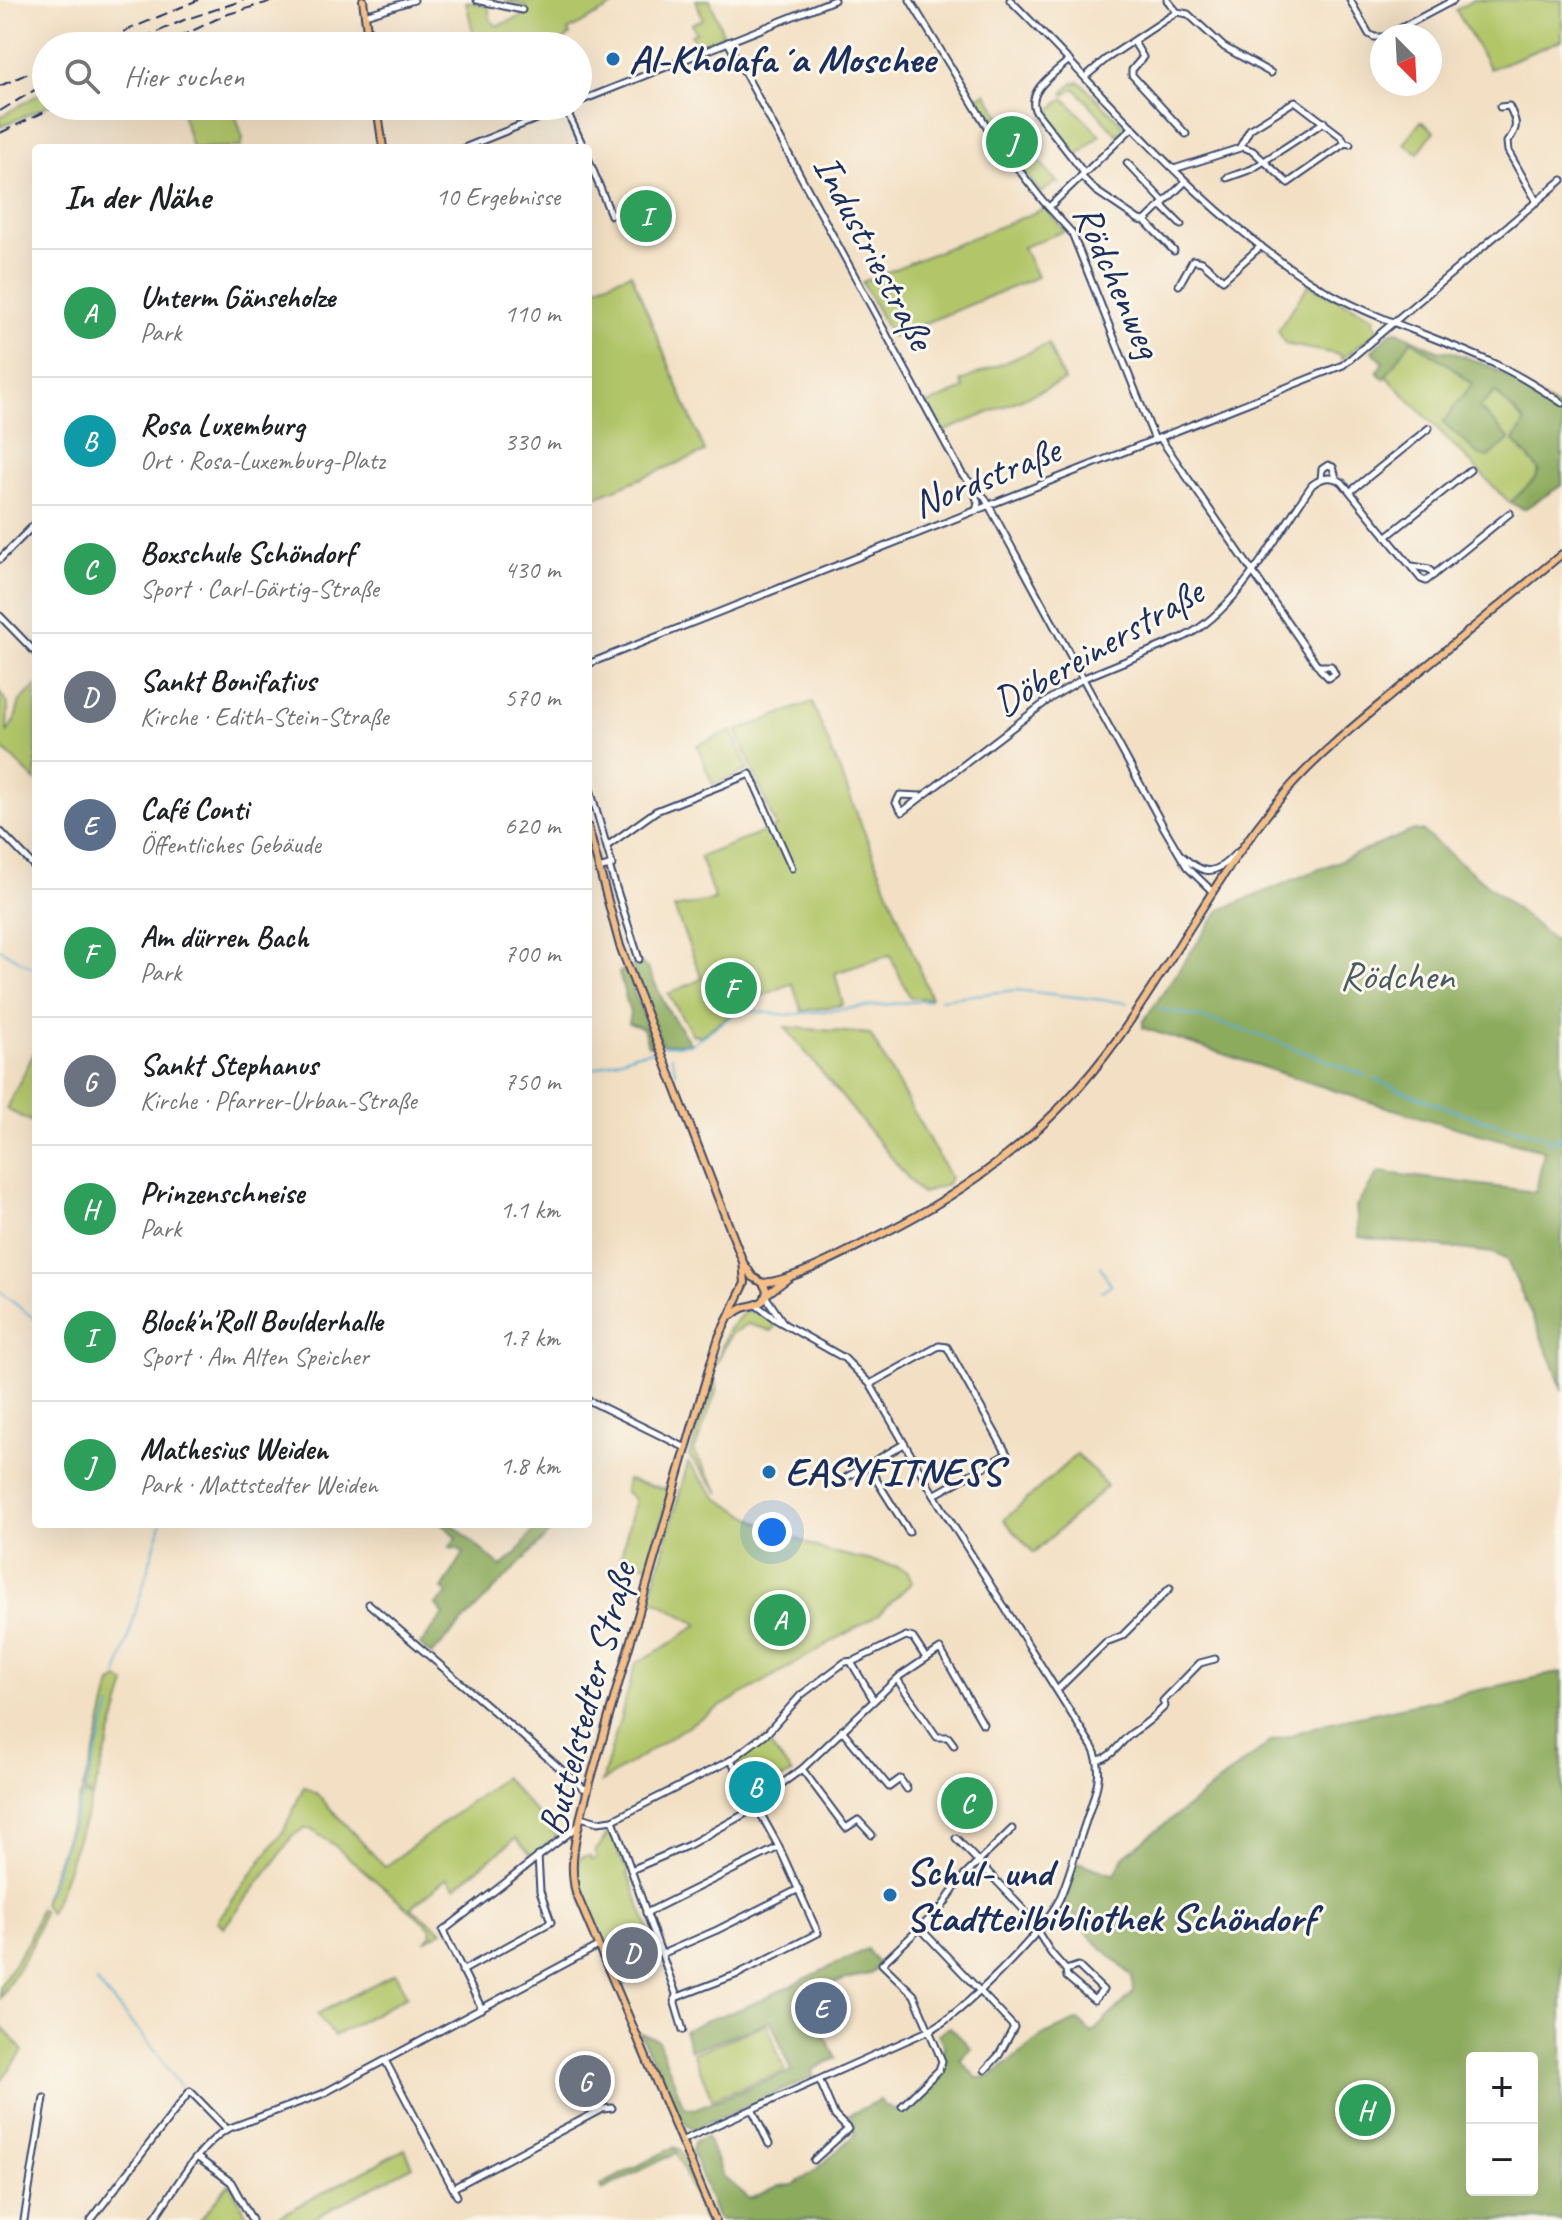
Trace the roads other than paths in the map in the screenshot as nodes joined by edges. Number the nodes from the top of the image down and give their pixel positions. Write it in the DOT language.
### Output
graph roads {
  1 [pos="363,0"];
  2 [pos="414,0"];
  3 [pos="477,0"];
  4 [pos="834,0"];
  5 [pos="910,0"];
  6 [pos="1010,0"];
  7 [pos="1167,0"];
  8 [pos="1350,0"];
  9 [pos="1454,0"];
  10 [pos="522,10"];
  11 [pos="365,12"];
  12 [pos="1177,12"];
  13 [pos="1409,24"];
  14 [pos="367,32"];
  15 [pos="1370,35"];
  16 [pos="728,42"];
  17 [pos="1134,42"];
  18 [pos="1069,60"];
  19 [pos="1271,73"];
  20 [pos="1085,77"];
  21 [pos="592,96"];
  22 [pos="1500,107"];
  23 [pos="379,120"];
  24 [pos="532,120"];
  25 [pos="572,120"];
  26 [pos="1324,122"];
  27 [pos="1133,127"];
  28 [pos="1186,134"];
  29 [pos="382,144"];
  30 [pos="474,144"];
  31 [pos="582,144"];
  32 [pos="1240,147"];
  33 [pos="1264,161"];
  34 [pos="1127,163"];
  35 [pos="592,168"];
  36 [pos="1174,169"];
  37 [pos="1083,175"];
  38 [pos="1227,178"];
  39 [pos="1562,181"];
  40 [pos="1185,182"];
  41 [pos="1537,202"];
  42 [pos="1163,203"];
  43 [pos="1049,207"];
  44 [pos="611,215"];
  45 [pos="1145,221"];
  46 [pos="1181,225"];
  47 [pos="1261,246"];
  48 [pos="1174,251"];
  49 [pos="1179,285"];
  50 [pos="1392,322"];
  51 [pos="1562,403"];
  52 [pos="1429,428"];
  53 [pos="1158,439"];
  54 [pos="1470,470"];
  55 [pos="1336,478"];
  56 [pos="1321,479"];
  57 [pos="972,487"];
  58 [pos="1351,491"];
  59 [pos="989,506"];
  60 [pos="976,511"];
  61 [pos="1510,513"];
  62 [pos="32,527"];
  63 [pos="1386,537"];
  64 [pos="1562,554"];
  65 [pos="0,559"];
  66 [pos="1411,566"];
  67 [pos="1253,570"];
  68 [pos="1434,575"];
  69 [pos="0,616"];
  70 [pos="32,649"];
  71 [pos="592,662"];
  72 [pos="1318,666"];
  73 [pos="1084,678"];
  74 [pos="592,795"];
  75 [pos="921,796"];
  76 [pos="0,831"];
  77 [pos="1249,838"];
  78 [pos="592,842"];
  79 [pos="607,846"];
  80 [pos="1178,852"];
  81 [pos="32,864"];
  82 [pos="609,866"];
  83 [pos="792,868"];
  84 [pos="599,869"];
  85 [pos="1214,892"];
  86 [pos="639,959"];
  87 [pos="743,1262"];
  88 [pos="794,1275"];
  89 [pos="759,1281"];
  90 [pos="745,1283"];
  91 [pos="741,1293"];
  92 [pos="766,1296"];
  93 [pos="752,1304"];
  94 [pos="727,1319"];
  95 [pos="783,1322"];
  96 [pos="870,1384"];
  97 [pos="592,1402"];
  98 [pos="904,1444"];
  99 [pos="686,1448"];
  100 [pos="867,1465"];
  101 [pos="840,1481"];
  102 [pos="934,1495"];
  103 [pos="909,1532"];
  104 [pos="1170,1588"];
  105 [pos="369,1604"];
  106 [pos="926,1658"];
  107 [pos="1215,1659"];
  108 [pos="851,1662"];
  109 [pos="897,1679"];
  110 [pos="1057,1690"];
  111 [pos="873,1699"];
  112 [pos="983,1724"];
  113 [pos="842,1729"];
  114 [pos="954,1745"];
  115 [pos="731,1760"];
  116 [pos="1099,1760"];
  117 [pos="802,1769"];
  118 [pos="588,1789"];
  119 [pos="907,1789"];
  120 [pos="756,1805"];
  121 [pos="581,1817"];
  122 [pos="613,1820"];
  123 [pos="579,1826"];
  124 [pos="1012,1829"];
  125 [pos="872,1835"];
  126 [pos="956,1838"];
  127 [pos="779,1847"];
  128 [pos="538,1856"];
  129 [pos="979,1861"];
  130 [pos="631,1870"];
  131 [pos="799,1889"];
  132 [pos="646,1913"];
  133 [pos="920,1928"];
  134 [pos="1036,1931"];
  135 [pos="598,1946"];
  136 [pos="662,1954"];
  137 [pos="1066,1970"];
  138 [pos="462,1971"];
  139 [pos="981,1989"];
  140 [pos="675,1998"];
  141 [pos="482,2009"];
  142 [pos="683,2030"];
  143 [pos="930,2030"];
  144 [pos="386,2062"];
  145 [pos="985,2070"];
  146 [pos="820,2081"];
  147 [pos="44,2098"];
  148 [pos="902,2106"];
  149 [pos="612,2108"];
  150 [pos="753,2111"];
  151 [pos="227,2129"];
  152 [pos="683,2140"];
  153 [pos="769,2144"];
  154 [pos="198,2158"];
  155 [pos="814,2160"];
  156 [pos="453,2188"];
  157 [pos="457,2196"];
  158 [pos="24,2220"];
  159 [pos="91,2220"];
  160 [pos="153,2220"];
  161 [pos="252,2220"];
  162 [pos="715,2220"];
  1 -- 11 [label="main road"];
  2 -- 11 [label="street"];
  3 -- 10 [label="street"];
  4 -- 16 [label="street"];
  5 -- 43 [label="street"];
  6 -- 18 [label="street"];
  7 -- 12 [label="street"];
  8 -- 15 [label="street"];
  9 -- 13 [label="street"];
  11 -- 14 [label="main road"];
  12 -- 17 [label="street"];
  12 -- 19 [label="street"];
  16 -- 21 [label="street"];
  16 -- 57 [label="street, Industriestraße"];
  17 -- 20 [label="street"];
  17 -- 28 [label="street"];
  18 -- 20 [label="street"];
  18 -- 37 [label="street"];
  20 -- 27 [label="street"];
  22 -- 41 [label="street"];
  23 -- 29 [label="main road"];
  24 -- 30 [label="street"];
  25 -- 31 [label="street"];
  26 -- 32 [label="street"];
  26 -- 33 [label="street"];
  26 -- 33 [label="street"];
  27 -- 36 [label="street"];
  27 -- 37 [label="street, Rödchenweg"];
  32 -- 33 [label="street"];
  32 -- 36 [label="street"];
  33 -- 38 [label="street"];
  34 -- 42 [label="street"];
  35 -- 44 [label="street"];
  36 -- 40 [label="street"];
  37 -- 43 [label="street, Rödchenweg"];
  37 -- 45 [label="street"];
  39 -- 41 [label="street, Nordstraße"];
  40 -- 42 [label="street"];
  40 -- 47 [label="street"];
  41 -- 50 [label="street, Nordstraße"];
  42 -- 45 [label="street"];
  42 -- 46 [label="street"];
  43 -- 53 [label="street, Rödchenweg"];
  45 -- 48 [label="street"];
  47 -- 49 [label="street"];
  47 -- 50 [label="street"];
  50 -- 51 [label="street"];
  50 -- 53 [label="street, Nordstraße"];
  52 -- 58 [label="street"];
  53 -- 59 [label="street, Nordstraße"];
  53 -- 67 [label="street, Rödchenweg"];
  54 -- 63 [label="street"];
  55 -- 56 [label="street"];
  55 -- 56 [label="street"];
  55 -- 58 [label="street"];
  56 -- 67 [label="street, Döbereinerstraße"];
  57 -- 59 [label="street, Industriestraße"];
  57 -- 60 [label="street, Industriestraße"];
  58 -- 63 [label="street"];
  59 -- 60 [label="street, Nordstraße"];
  59 -- 73 [label="street, Industriestraße"];
  60 -- 71 [label="street, Nordstraße"];
  61 -- 68 [label="street"];
  62 -- 65 [label="street"];
  63 -- 66 [label="street"];
  64 -- 77 [label="main road"];
  66 -- 68 [label="street"];
  66 -- 68 [label="street"];
  67 -- 72 [label="street, Rödchenweg"];
  67 -- 73 [label="street, Döbereinerstraße"];
  69 -- 70 [label="street"];
  73 -- 75 [label="street, Döbereinerstraße"];
  73 -- 80 [label="street, Industriestraße"];
  74 -- 79 [label="street"];
  75 -- 75 [label="street, Döbereinerstraße"];
  76 -- 81 [label="street"];
  77 -- 80 [label="street"];
  77 -- 85 [label="main road"];
  78 -- 84 [label="main road"];
  79 -- 82 [label="street"];
  79 -- 83 [label="street"];
  80 -- 85 [label="street, Industriestraße"];
  82 -- 84 [label="street"];
  82 -- 86 [label="street"];
  84 -- 87 [label="main road"];
  85 -- 88 [label="main road"];
  87 -- 89 [label="main road"];
  87 -- 90 [label="main road"];
  88 -- 89 [label="main road"];
  88 -- 92 [label="main road"];
  89 -- 90 [label="main road"];
  89 -- 92 [label="main road"];
  90 -- 91 [label="main road, Buttelstedter Straße"];
  91 -- 93 [label="main road"];
  91 -- 94 [label="main road, Buttelstedter Straße"];
  92 -- 93 [label="main road"];
  92 -- 95 [label="street"];
  93 -- 94 [label="main road"];
  93 -- 95 [label="street"];
  94 -- 99 [label="main road, Buttelstedter Straße"];
  95 -- 96 [label="street"];
  96 -- 98 [label="street"];
  96 -- 102 [label="street"];
  97 -- 99 [label="street"];
  98 -- 100 [label="street"];
  98 -- 102 [label="street"];
  99 -- 118 [label="main road, Buttelstedter Straße"];
  100 -- 101 [label="street"];
  100 -- 103 [label="street"];
  102 -- 110 [label="street"];
  104 -- 110 [label="street"];
  105 -- 118 [label="street"];
  106 -- 108 [label="street"];
  106 -- 109 [label="street"];
  106 -- 112 [label="street"];
  107 -- 116 [label="street"];
  108 -- 111 [label="street"];
  108 -- 115 [label="street"];
  109 -- 111 [label="street"];
  109 -- 114 [label="street"];
  110 -- 116 [label="street"];
  111 -- 113 [label="street"];
  113 -- 117 [label="street"];
  113 -- 119 [label="street"];
  115 -- 120 [label="street"];
  115 -- 122 [label="street"];
  116 -- 134 [label="street"];
  117 -- 120 [label="street"];
  117 -- 125 [label="street"];
  118 -- 121 [label="main road, Buttelstedter Straße"];
  120 -- 127 [label="street"];
  120 -- 130 [label="street"];
  121 -- 122 [label="street"];
  121 -- 123 [label="main road, Buttelstedter Straße"];
  122 -- 130 [label="street"];
  123 -- 128 [label="street"];
  123 -- 135 [label="main road, Buttelstedter Straße"];
  124 -- 129 [label="street"];
  126 -- 129 [label="street"];
  127 -- 131 [label="street"];
  127 -- 132 [label="street"];
  128 -- 138 [label="street"];
  128 -- 138 [label="street"];
  129 -- 133 [label="street"];
  129 -- 134 [label="street"];
  130 -- 132 [label="street"];
  131 -- 136 [label="street"];
  131 -- 140 [label="street"];
  132 -- 136 [label="street"];
  133 -- 139 [label="street"];
  133 -- 143 [label="street"];
  134 -- 137 [label="street"];
  134 -- 139 [label="street"];
  135 -- 141 [label="street"];
  135 -- 152 [label="main road, Buttelstedter Straße"];
  136 -- 140 [label="street"];
  137 -- 137 [label="street"];
  138 -- 141 [label="street"];
  139 -- 143 [label="street"];
  139 -- 145 [label="street"];
  140 -- 142 [label="street"];
  141 -- 144 [label="street"];
  143 -- 146 [label="street"];
  143 -- 148 [label="street"];
  144 -- 151 [label="street"];
  144 -- 156 [label="street"];
  146 -- 150 [label="street"];
  146 -- 155 [label="street"];
  147 -- 158 [label="street"];
  149 -- 156 [label="street"];
  150 -- 152 [label="street"];
  150 -- 153 [label="street"];
  151 -- 154 [label="street"];
  151 -- 159 [label="street"];
  152 -- 162 [label="main road, Buttelstedter Straße"];
  154 -- 160 [label="street"];
  154 -- 161 [label="street"];
  156 -- 157 [label="street"];
}
